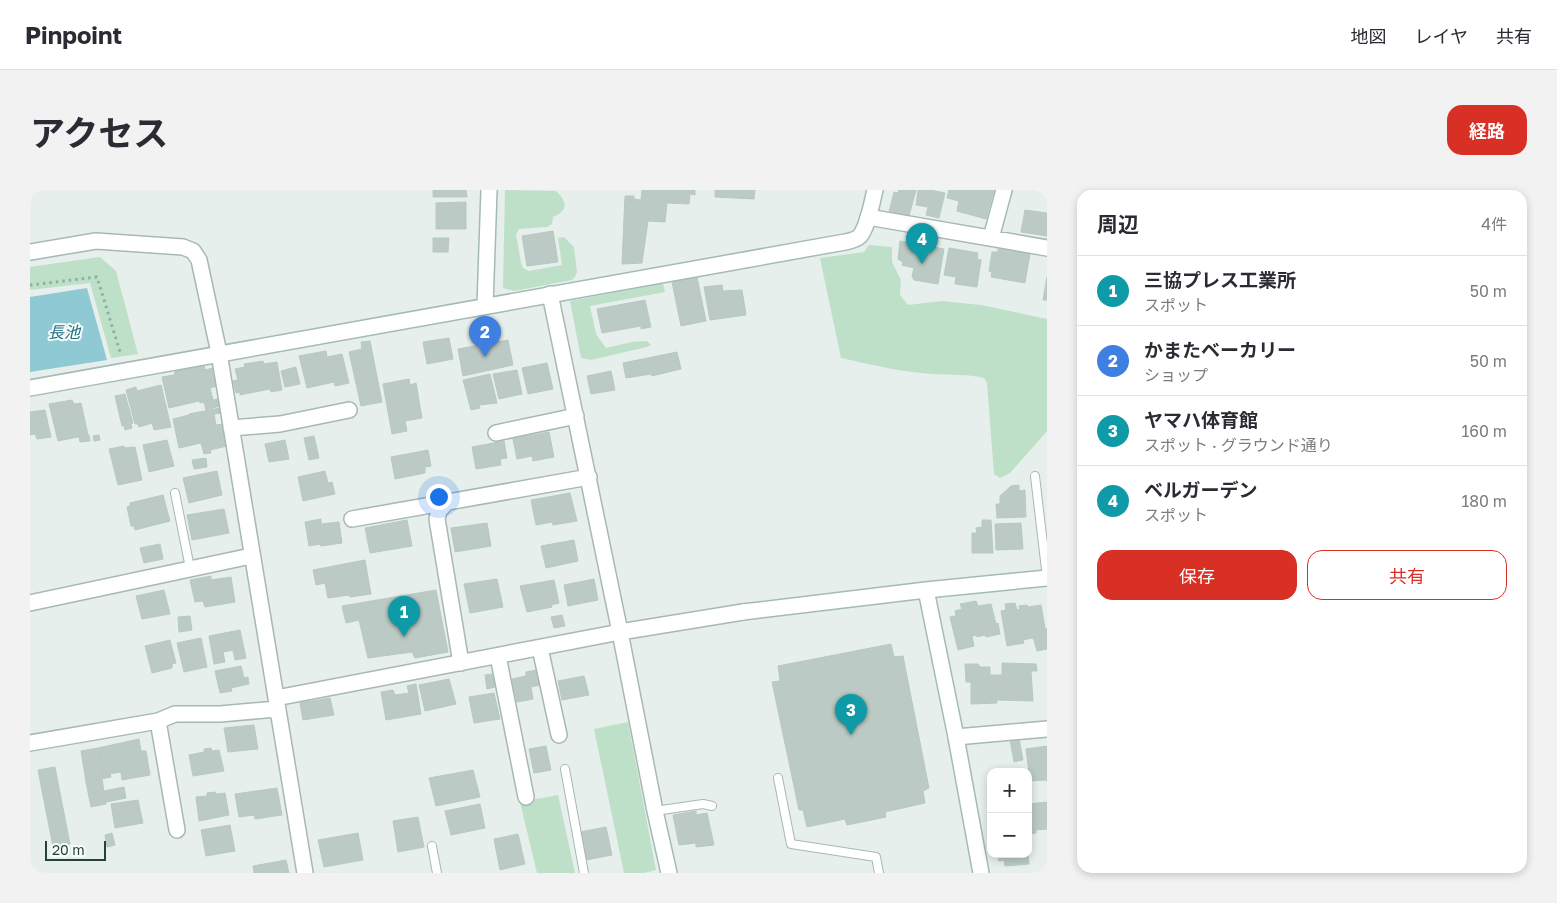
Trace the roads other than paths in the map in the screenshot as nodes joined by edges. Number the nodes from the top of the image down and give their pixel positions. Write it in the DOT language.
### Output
graph roads {
  1 [pos="489,190"];
  2 [pos="875,190"];
  3 [pos="1004,190"];
  4 [pos="868,218"];
  5 [pos="991,238"];
  6 [pos="1047,248"];
  7 [pos="30,252"];
  8 [pos="550,294"];
  9 [pos="485,306"];
  10 [pos="219,353"];
  11 [pos="30,388"];
  12 [pos="349,410"];
  13 [pos="576,416"];
  14 [pos="231,428"];
  15 [pos="496,433"];
  16 [pos="1034,476"];
  17 [pos="589,477"];
  18 [pos="175,493"];
  19 [pos="446,502"];
  20 [pos="352,519"];
  21 [pos="251,556"];
  22 [pos="190,568"];
  23 [pos="1047,578"];
  24 [pos="926,590"];
  25 [pos="30,603"];
  26 [pos="620,632"];
  27 [pos="540,648"];
  28 [pos="498,656"];
  29 [pos="462,663"];
  30 [pos="276,704"];
  31 [pos="158,721"];
  32 [pos="1047,729"];
  33 [pos="559,735"];
  34 [pos="956,737"];
  35 [pos="30,743"];
  36 [pos="565,769"];
  37 [pos="778,778"];
  38 [pos="526,798"];
  39 [pos="712,806"];
  40 [pos="655,811"];
  41 [pos="177,830"];
  42 [pos="432,846"];
  43 [pos="305,873"];
  44 [pos="437,873"];
  45 [pos="584,873"];
  46 [pos="669,873"];
  47 [pos="879,873"];
  48 [pos="981,873"];
  1 -- 9 [label="street"];
  2 -- 4 [label="street"];
  3 -- 5 [label="street"];
  4 -- 5 [label="street"];
  4 -- 8 [label="street"];
  5 -- 6 [label="street"];
  7 -- 10 [label="street"];
  8 -- 9 [label="street"];
  8 -- 13 [label="street"];
  9 -- 10 [label="street"];
  10 -- 11 [label="street"];
  10 -- 14 [label="street"];
  12 -- 14 [label="street"];
  13 -- 15 [label="street"];
  13 -- 17 [label="street"];
  14 -- 21 [label="street"];
  16 -- 23 [label="lane"];
  17 -- 19 [label="street"];
  17 -- 26 [label="street"];
  18 -- 22 [label="lane"];
  19 -- 20 [label="street"];
  19 -- 29 [label="street"];
  21 -- 22 [label="street"];
  21 -- 30 [label="street"];
  22 -- 25 [label="street"];
  23 -- 24 [label="street"];
  24 -- 26 [label="street"];
  24 -- 34 [label="street"];
  26 -- 27 [label="street"];
  26 -- 40 [label="street"];
  27 -- 28 [label="street"];
  27 -- 33 [label="street"];
  28 -- 29 [label="street"];
  28 -- 38 [label="street"];
  29 -- 30 [label="street"];
  30 -- 31 [label="street"];
  30 -- 43 [label="street"];
  31 -- 35 [label="street"];
  31 -- 41 [label="street"];
  32 -- 34 [label="street"];
  34 -- 48 [label="street"];
  36 -- 45 [label="lane"];
  37 -- 47 [label="lane"];
  39 -- 40 [label="lane"];
  40 -- 46 [label="street"];
  42 -- 44 [label="lane"];
}
